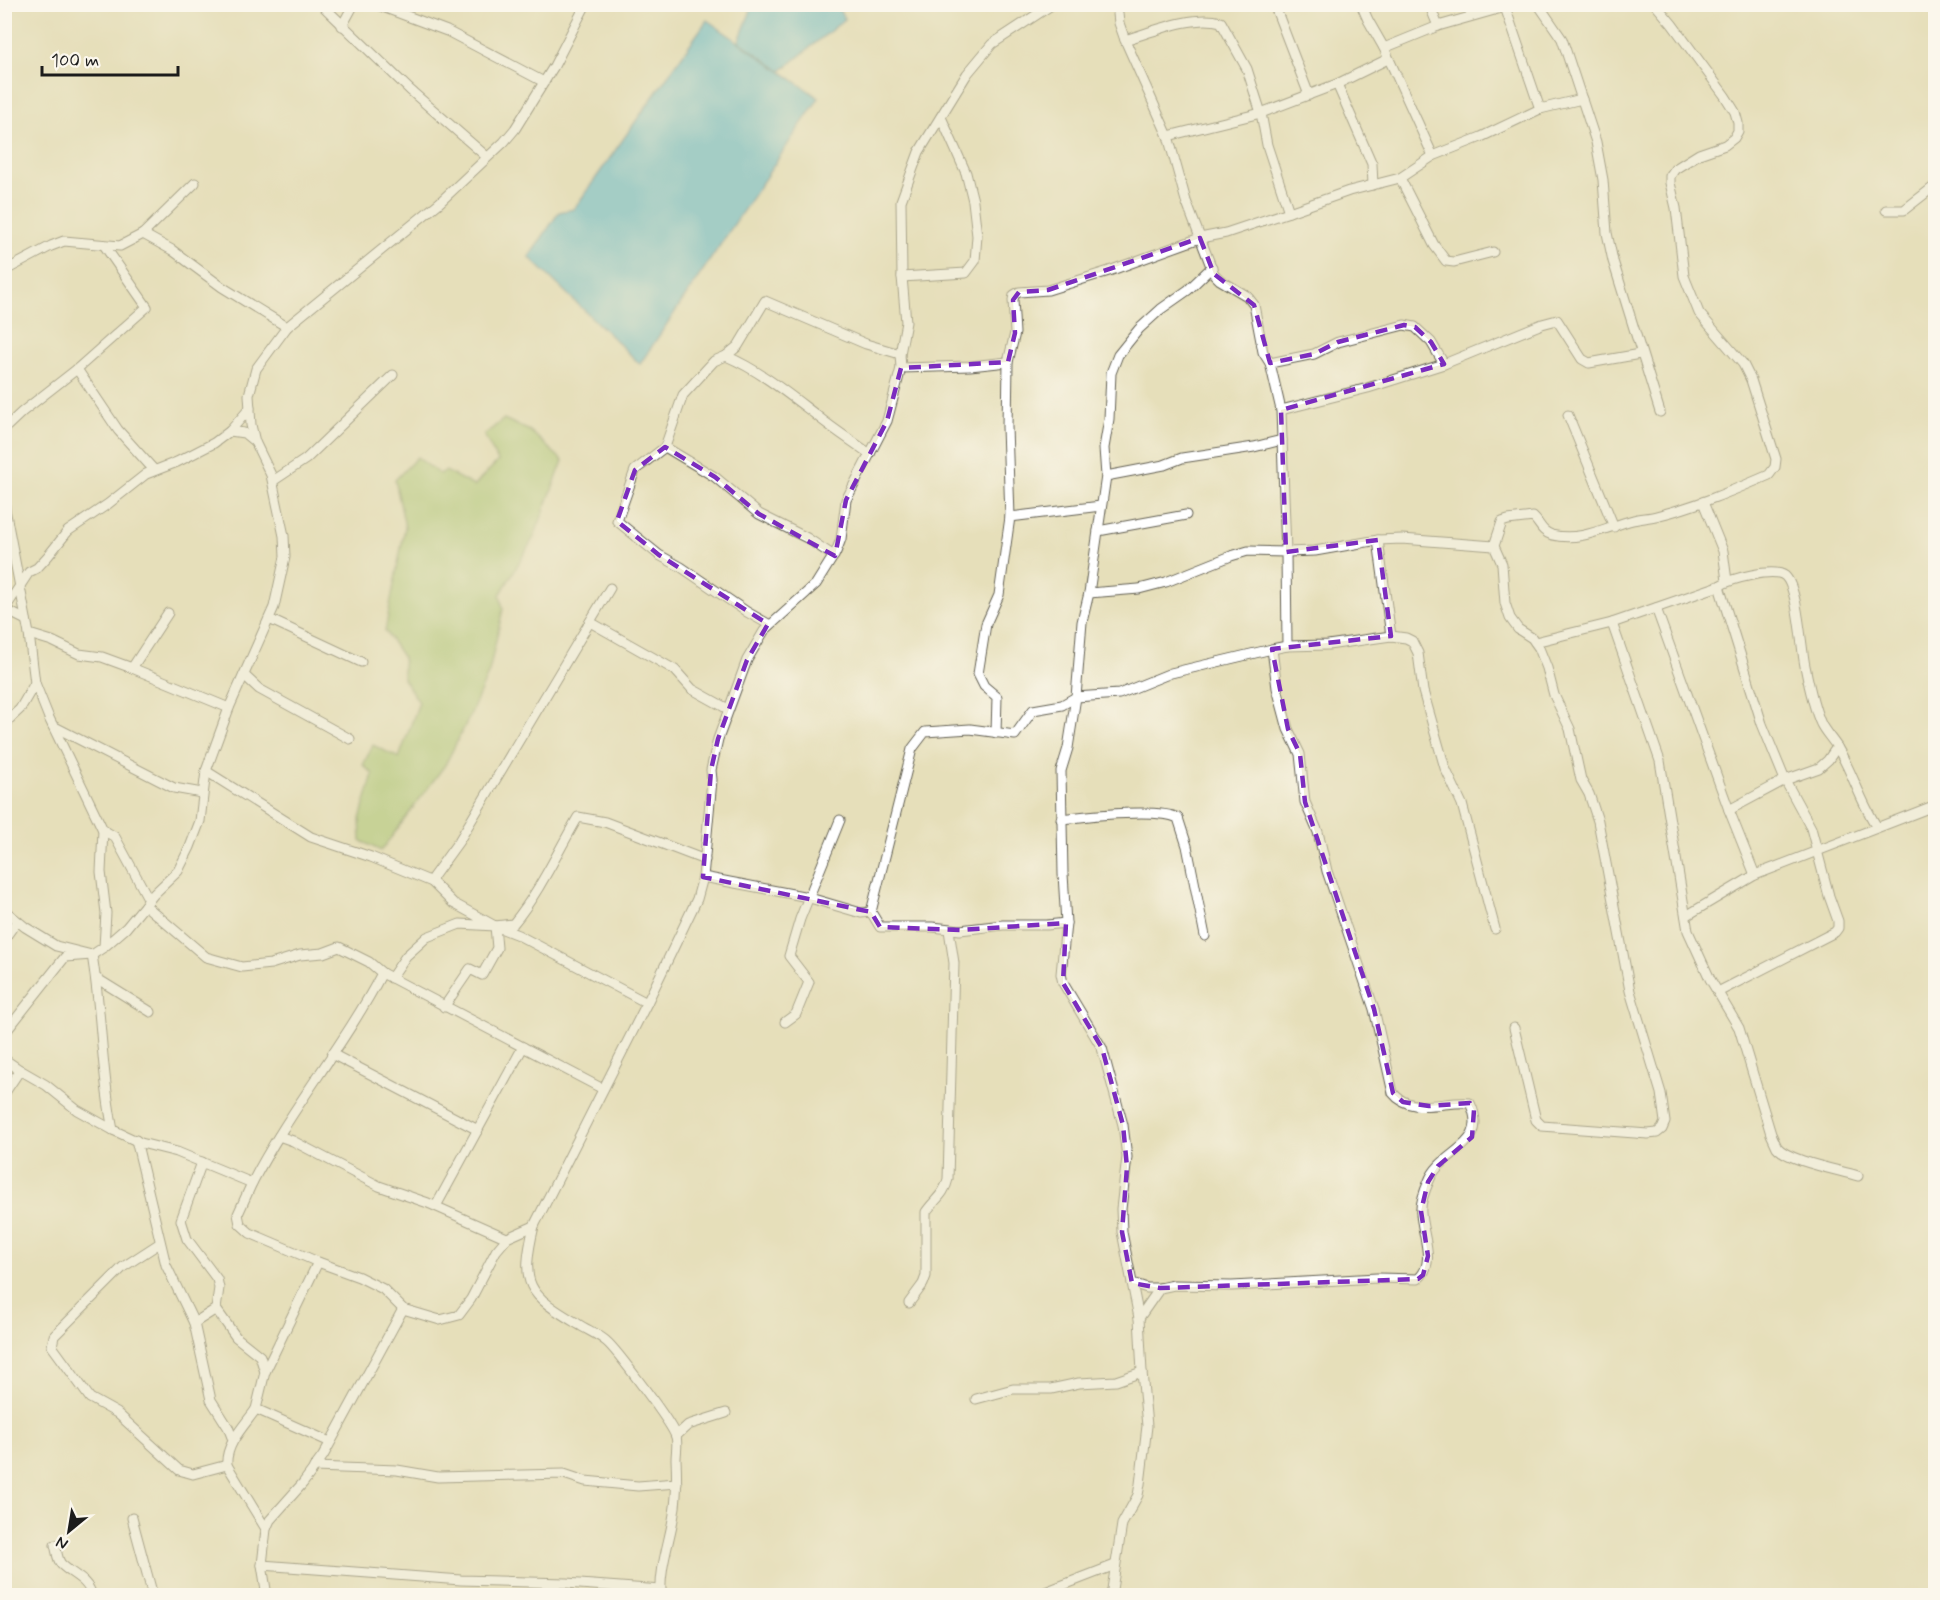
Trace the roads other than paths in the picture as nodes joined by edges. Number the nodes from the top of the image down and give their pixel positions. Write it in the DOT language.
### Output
graph roads {
  1 [pos="321,4"];
  2 [pos="354,4"];
  3 [pos="375,4"];
  4 [pos="586,4"];
  5 [pos="1053,4"];
  6 [pos="1117,4"];
  7 [pos="1274,4"];
  8 [pos="1361,4"];
  9 [pos="1429,4"];
  10 [pos="1538,4"];
  11 [pos="1655,4"];
  12 [pos="1507,6"];
  13 [pos="342,26"];
  14 [pos="1438,26"];
  15 [pos="1125,40"];
  16 [pos="1384,48"];
  17 [pos="1388,59"];
  18 [pos="544,82"];
  19 [pos="1337,84"];
  20 [pos="1309,95"];
  21 [pos="1582,99"];
  22 [pos="1540,109"];
  23 [pos="1261,113"];
  24 [pos="941,117"];
  25 [pos="1168,136"];
  26 [pos="1433,156"];
  27 [pos="488,157"];
  28 [pos="1400,178"];
  29 [pos="195,183"];
  30 [pos="1373,185"];
  31 [pos="1935,185"];
  32 [pos="1886,210"];
  33 [pos="1289,212"];
  34 [pos="143,234"];
  35 [pos="1200,238"];
  36 [pos="104,245"];
  37 [pos="1493,252"];
  38 [pos="1212,267"];
  39 [pos="4,271"];
  40 [pos="902,277"];
  41 [pos="287,327"];
  42 [pos="900,354"];
  43 [pos="1640,354"];
  44 [pos="726,356"];
  45 [pos="1008,362"];
  46 [pos="1270,363"];
  47 [pos="1444,364"];
  48 [pos="901,368"];
  49 [pos="77,369"];
  50 [pos="393,375"];
  51 [pos="250,408"];
  52 [pos="1281,410"];
  53 [pos="1660,412"];
  54 [pos="1568,415"];
  55 [pos="4,429"];
  56 [pos="230,431"];
  57 [pos="1282,440"];
  58 [pos="255,442"];
  59 [pos="665,447"];
  60 [pos="870,454"];
  61 [pos="154,470"];
  62 [pos="1106,476"];
  63 [pos="273,481"];
  64 [pos="4,493"];
  65 [pos="1702,502"];
  66 [pos="1101,506"];
  67 [pos="1186,515"];
  68 [pos="1010,516"];
  69 [pos="1614,528"];
  70 [pos="1098,531"];
  71 [pos="1378,540"];
  72 [pos="1494,546"];
  73 [pos="1286,552"];
  74 [pos="834,556"];
  75 [pos="1723,583"];
  76 [pos="20,588"];
  77 [pos="610,588"];
  78 [pos="1089,593"];
  79 [pos="1656,608"];
  80 [pos="5,610"];
  81 [pos="168,614"];
  82 [pos="269,619"];
  83 [pos="26,620"];
  84 [pos="590,622"];
  85 [pos="1612,623"];
  86 [pos="770,626"];
  87 [pos="29,634"];
  88 [pos="1391,636"];
  89 [pos="1534,642"];
  90 [pos="1287,646"];
  91 [pos="1272,649"];
  92 [pos="360,662"];
  93 [pos="132,668"];
  94 [pos="244,675"];
  95 [pos="35,683"];
  96 [pos="1077,697"];
  97 [pos="229,708"];
  98 [pos="728,710"];
  99 [pos="4,724"];
  100 [pos="53,726"];
  101 [pos="996,733"];
  102 [pos="350,739"];
  103 [pos="1837,747"];
  104 [pos="206,771"];
  105 [pos="1785,780"];
  106 [pos="202,793"];
  107 [pos="1935,805"];
  108 [pos="1729,810"];
  109 [pos="1061,819"];
  110 [pos="840,820"];
  111 [pos="1877,827"];
  112 [pos="103,830"];
  113 [pos="1816,852"];
  114 [pos="705,860"];
  115 [pos="1755,876"];
  116 [pos="703,877"];
  117 [pos="432,882"];
  118 [pos="810,898"];
  119 [pos="147,902"];
  120 [pos="4,910"];
  121 [pos="871,912"];
  122 [pos="1686,916"];
  123 [pos="17,921"];
  124 [pos="1066,923"];
  125 [pos="495,926"];
  126 [pos="1495,929"];
  127 [pos="949,930"];
  128 [pos="1205,936"];
  129 [pos="4,939"];
  130 [pos="104,947"];
  131 [pos="92,956"];
  132 [pos="386,975"];
  133 [pos="96,978"];
  134 [pos="1718,992"];
  135 [pos="647,1003"];
  136 [pos="444,1007"];
  137 [pos="151,1012"];
  138 [pos="785,1022"];
  139 [pos="1514,1028"];
  140 [pos="4,1034"];
  141 [pos="523,1047"];
  142 [pos="332,1054"];
  143 [pos="4,1059"];
  144 [pos="20,1070"];
  145 [pos="603,1089"];
  146 [pos="4,1094"];
  147 [pos="112,1130"];
  148 [pos="478,1130"];
  149 [pos="279,1136"];
  150 [pos="136,1140"];
  151 [pos="202,1162"];
  152 [pos="1858,1176"];
  153 [pos="252,1183"];
  154 [pos="436,1206"];
  155 [pos="534,1226"];
  156 [pos="507,1238"];
  157 [pos="160,1243"];
  158 [pos="318,1262"];
  159 [pos="1132,1283"];
  160 [pos="1160,1288"];
  161 [pos="909,1303"];
  162 [pos="216,1309"];
  163 [pos="403,1309"];
  164 [pos="1139,1318"];
  165 [pos="194,1323"];
  166 [pos="265,1372"];
  167 [pos="1142,1372"];
  168 [pos="976,1399"];
  169 [pos="256,1408"];
  170 [pos="726,1413"];
  171 [pos="676,1436"];
  172 [pos="234,1440"];
  173 [pos="330,1442"];
  174 [pos="227,1465"];
  175 [pos="314,1467"];
  176 [pos="677,1483"];
  177 [pos="132,1518"];
  178 [pos="266,1529"];
  179 [pos="56,1545"];
  180 [pos="262,1564"];
  181 [pos="1115,1565"];
  182 [pos="661,1593"];
  183 [pos="92,1596"];
  184 [pos="153,1596"];
  185 [pos="267,1596"];
  186 [pos="1035,1596"];
  187 [pos="1111,1596"];
  1 -- 13 [label="street"];
  2 -- 13 [label="street"];
  3 -- 18 [label="street"];
  4 -- 18 [label="street"];
  5 -- 24 [label="street"];
  6 -- 15 [label="street"];
  7 -- 20 [label="street"];
  8 -- 16 [label="street"];
  9 -- 14 [label="street"];
  10 -- 21 [label="street"];
  11 -- 65 [label="street"];
  12 -- 14 [label="street"];
  12 -- 22 [label="street"];
  13 -- 27 [label="street"];
  14 -- 16 [label="street"];
  15 -- 23 [label="street"];
  15 -- 25 [label="street"];
  16 -- 17 [label="street"];
  17 -- 19 [label="street"];
  17 -- 26 [label="street"];
  18 -- 27 [label="street"];
  19 -- 20 [label="street"];
  19 -- 30 [label="street"];
  20 -- 23 [label="street"];
  21 -- 22 [label="street"];
  21 -- 43 [label="street"];
  22 -- 26 [label="street"];
  23 -- 25 [label="street"];
  23 -- 33 [label="street"];
  24 -- 40 [label="street"];
  24 -- 40 [label="street"];
  25 -- 35 [label="street"];
  26 -- 28 [label="street"];
  27 -- 41 [label="street"];
  28 -- 30 [label="street"];
  28 -- 37 [label="street"];
  29 -- 34 [label="street"];
  30 -- 33 [label="street"];
  31 -- 32 [label="street"];
  33 -- 35 [label="street"];
  34 -- 36 [label="street"];
  34 -- 41 [label="street"];
  35 -- 38 [label="street"];
  35 -- 45 [label="street"];
  36 -- 39 [label="street"];
  36 -- 49 [label="street"];
  38 -- 46 [label="street"];
  38 -- 62 [label="street"];
  40 -- 42 [label="street"];
  41 -- 51 [label="street"];
  42 -- 44 [label="street"];
  42 -- 48 [label="street"];
  43 -- 47 [label="street"];
  43 -- 53 [label="street"];
  44 -- 59 [label="street"];
  44 -- 60 [label="street"];
  45 -- 48 [label="street"];
  45 -- 68 [label="street"];
  46 -- 47 [label="street"];
  46 -- 52 [label="street"];
  47 -- 52 [label="street"];
  48 -- 60 [label="street"];
  49 -- 55 [label="street"];
  49 -- 61 [label="street"];
  50 -- 63 [label="street"];
  51 -- 56 [label="street"];
  51 -- 58 [label="street"];
  52 -- 57 [label="street"];
  54 -- 69 [label="street"];
  56 -- 58 [label="street"];
  56 -- 61 [label="street"];
  57 -- 62 [label="street"];
  57 -- 73 [label="street"];
  58 -- 63 [label="street"];
  59 -- 74 [label="street"];
  59 -- 86 [label="street"];
  60 -- 74 [label="street"];
  61 -- 76 [label="street"];
  62 -- 66 [label="street"];
  63 -- 82 [label="street"];
  64 -- 76 [label="street"];
  65 -- 69 [label="street"];
  65 -- 75 [label="street"];
  66 -- 68 [label="street"];
  66 -- 70 [label="street"];
  67 -- 70 [label="street"];
  68 -- 101 [label="street"];
  69 -- 72 [label="street"];
  70 -- 78 [label="street"];
  71 -- 72 [label="street"];
  71 -- 73 [label="street"];
  71 -- 88 [label="street"];
  72 -- 89 [label="street"];
  73 -- 78 [label="street"];
  73 -- 90 [label="street"];
  74 -- 86 [label="street"];
  75 -- 79 [label="street"];
  75 -- 103 [label="street"];
  75 -- 105 [label="street"];
  76 -- 80 [label="street"];
  76 -- 83 [label="street"];
  77 -- 84 [label="street"];
  78 -- 96 [label="street"];
  79 -- 85 [label="street"];
  79 -- 108 [label="street"];
  80 -- 83 [label="street"];
  81 -- 93 [label="street"];
  82 -- 92 [label="street"];
  82 -- 94 [label="street"];
  83 -- 87 [label="street"];
  84 -- 98 [label="street"];
  84 -- 117 [label="street"];
  85 -- 89 [label="street"];
  85 -- 122 [label="street"];
  86 -- 98 [label="street"];
  87 -- 93 [label="street"];
  87 -- 95 [label="street"];
  88 -- 90 [label="street"];
  88 -- 126 [label="street"];
  89 -- 139 [label="street"];
  90 -- 91 [label="street"];
  91 -- 96 [label="street"];
  91 -- 160 [label="street"];
  93 -- 97 [label="street"];
  94 -- 97 [label="street"];
  94 -- 102 [label="street"];
  95 -- 99 [label="street"];
  95 -- 100 [label="street"];
  96 -- 101 [label="street"];
  96 -- 109 [label="street"];
  97 -- 104 [label="street"];
  98 -- 114 [label="street"];
  100 -- 106 [label="street"];
  100 -- 112 [label="street"];
  101 -- 121 [label="street"];
  103 -- 105 [label="street"];
  103 -- 111 [label="street"];
  104 -- 106 [label="street"];
  104 -- 117 [label="street"];
  105 -- 108 [label="street"];
  105 -- 113 [label="street"];
  106 -- 119 [label="street"];
  107 -- 111 [label="street"];
  108 -- 115 [label="street"];
  109 -- 124 [label="street"];
  109 -- 128 [label="street"];
  110 -- 118 [label="street"];
  111 -- 113 [label="street"];
  112 -- 119 [label="street"];
  112 -- 130 [label="street"];
  113 -- 115 [label="street"];
  113 -- 134 [label="street"];
  114 -- 116 [label="street"];
  114 -- 125 [label="street"];
  115 -- 122 [label="street"];
  116 -- 118 [label="street"];
  116 -- 135 [label="street"];
  117 -- 125 [label="street"];
  118 -- 121 [label="street"];
  118 -- 138 [label="street"];
  119 -- 130 [label="street"];
  119 -- 132 [label="street"];
  120 -- 123 [label="street"];
  121 -- 127 [label="street"];
  122 -- 134 [label="street"];
  123 -- 129 [label="street"];
  123 -- 131 [label="street"];
  124 -- 127 [label="street"];
  124 -- 159 [label="street"];
  125 -- 132 [label="street"];
  125 -- 135 [label="street"];
  125 -- 136 [label="street"];
  127 -- 161 [label="street"];
  130 -- 131 [label="street"];
  131 -- 133 [label="street"];
  131 -- 140 [label="street"];
  132 -- 136 [label="street"];
  132 -- 142 [label="street"];
  133 -- 137 [label="street"];
  133 -- 147 [label="street"];
  134 -- 152 [label="street"];
  135 -- 145 [label="street"];
  136 -- 141 [label="street"];
  141 -- 145 [label="street"];
  141 -- 148 [label="street"];
  142 -- 148 [label="street"];
  142 -- 149 [label="street"];
  143 -- 144 [label="street"];
  144 -- 146 [label="street"];
  144 -- 147 [label="street"];
  145 -- 155 [label="street"];
  147 -- 150 [label="street"];
  148 -- 154 [label="street"];
  149 -- 153 [label="street"];
  149 -- 154 [label="street"];
  150 -- 151 [label="street"];
  150 -- 157 [label="street"];
  151 -- 153 [label="street"];
  151 -- 162 [label="street"];
  153 -- 158 [label="street"];
  154 -- 156 [label="street"];
  155 -- 156 [label="street"];
  155 -- 171 [label="street"];
  156 -- 163 [label="street"];
  157 -- 165 [label="street"];
  157 -- 174 [label="street"];
  158 -- 163 [label="street"];
  158 -- 166 [label="street"];
  159 -- 160 [label="street"];
  159 -- 164 [label="street"];
  160 -- 164 [label="street"];
  162 -- 165 [label="street"];
  162 -- 166 [label="street"];
  163 -- 173 [label="street"];
  164 -- 167 [label="street"];
  165 -- 172 [label="street"];
  166 -- 169 [label="street"];
  167 -- 168 [label="street"];
  167 -- 181 [label="street"];
  169 -- 172 [label="street"];
  169 -- 173 [label="street"];
  170 -- 171 [label="street"];
  171 -- 176 [label="street"];
  172 -- 174 [label="street"];
  173 -- 175 [label="street"];
  174 -- 178 [label="street"];
  175 -- 176 [label="street"];
  175 -- 178 [label="street"];
  176 -- 182 [label="street"];
  177 -- 184 [label="street"];
  178 -- 180 [label="street"];
  179 -- 183 [label="street"];
  180 -- 182 [label="street"];
  180 -- 185 [label="street"];
  181 -- 186 [label="street"];
  181 -- 187 [label="street"];
}
